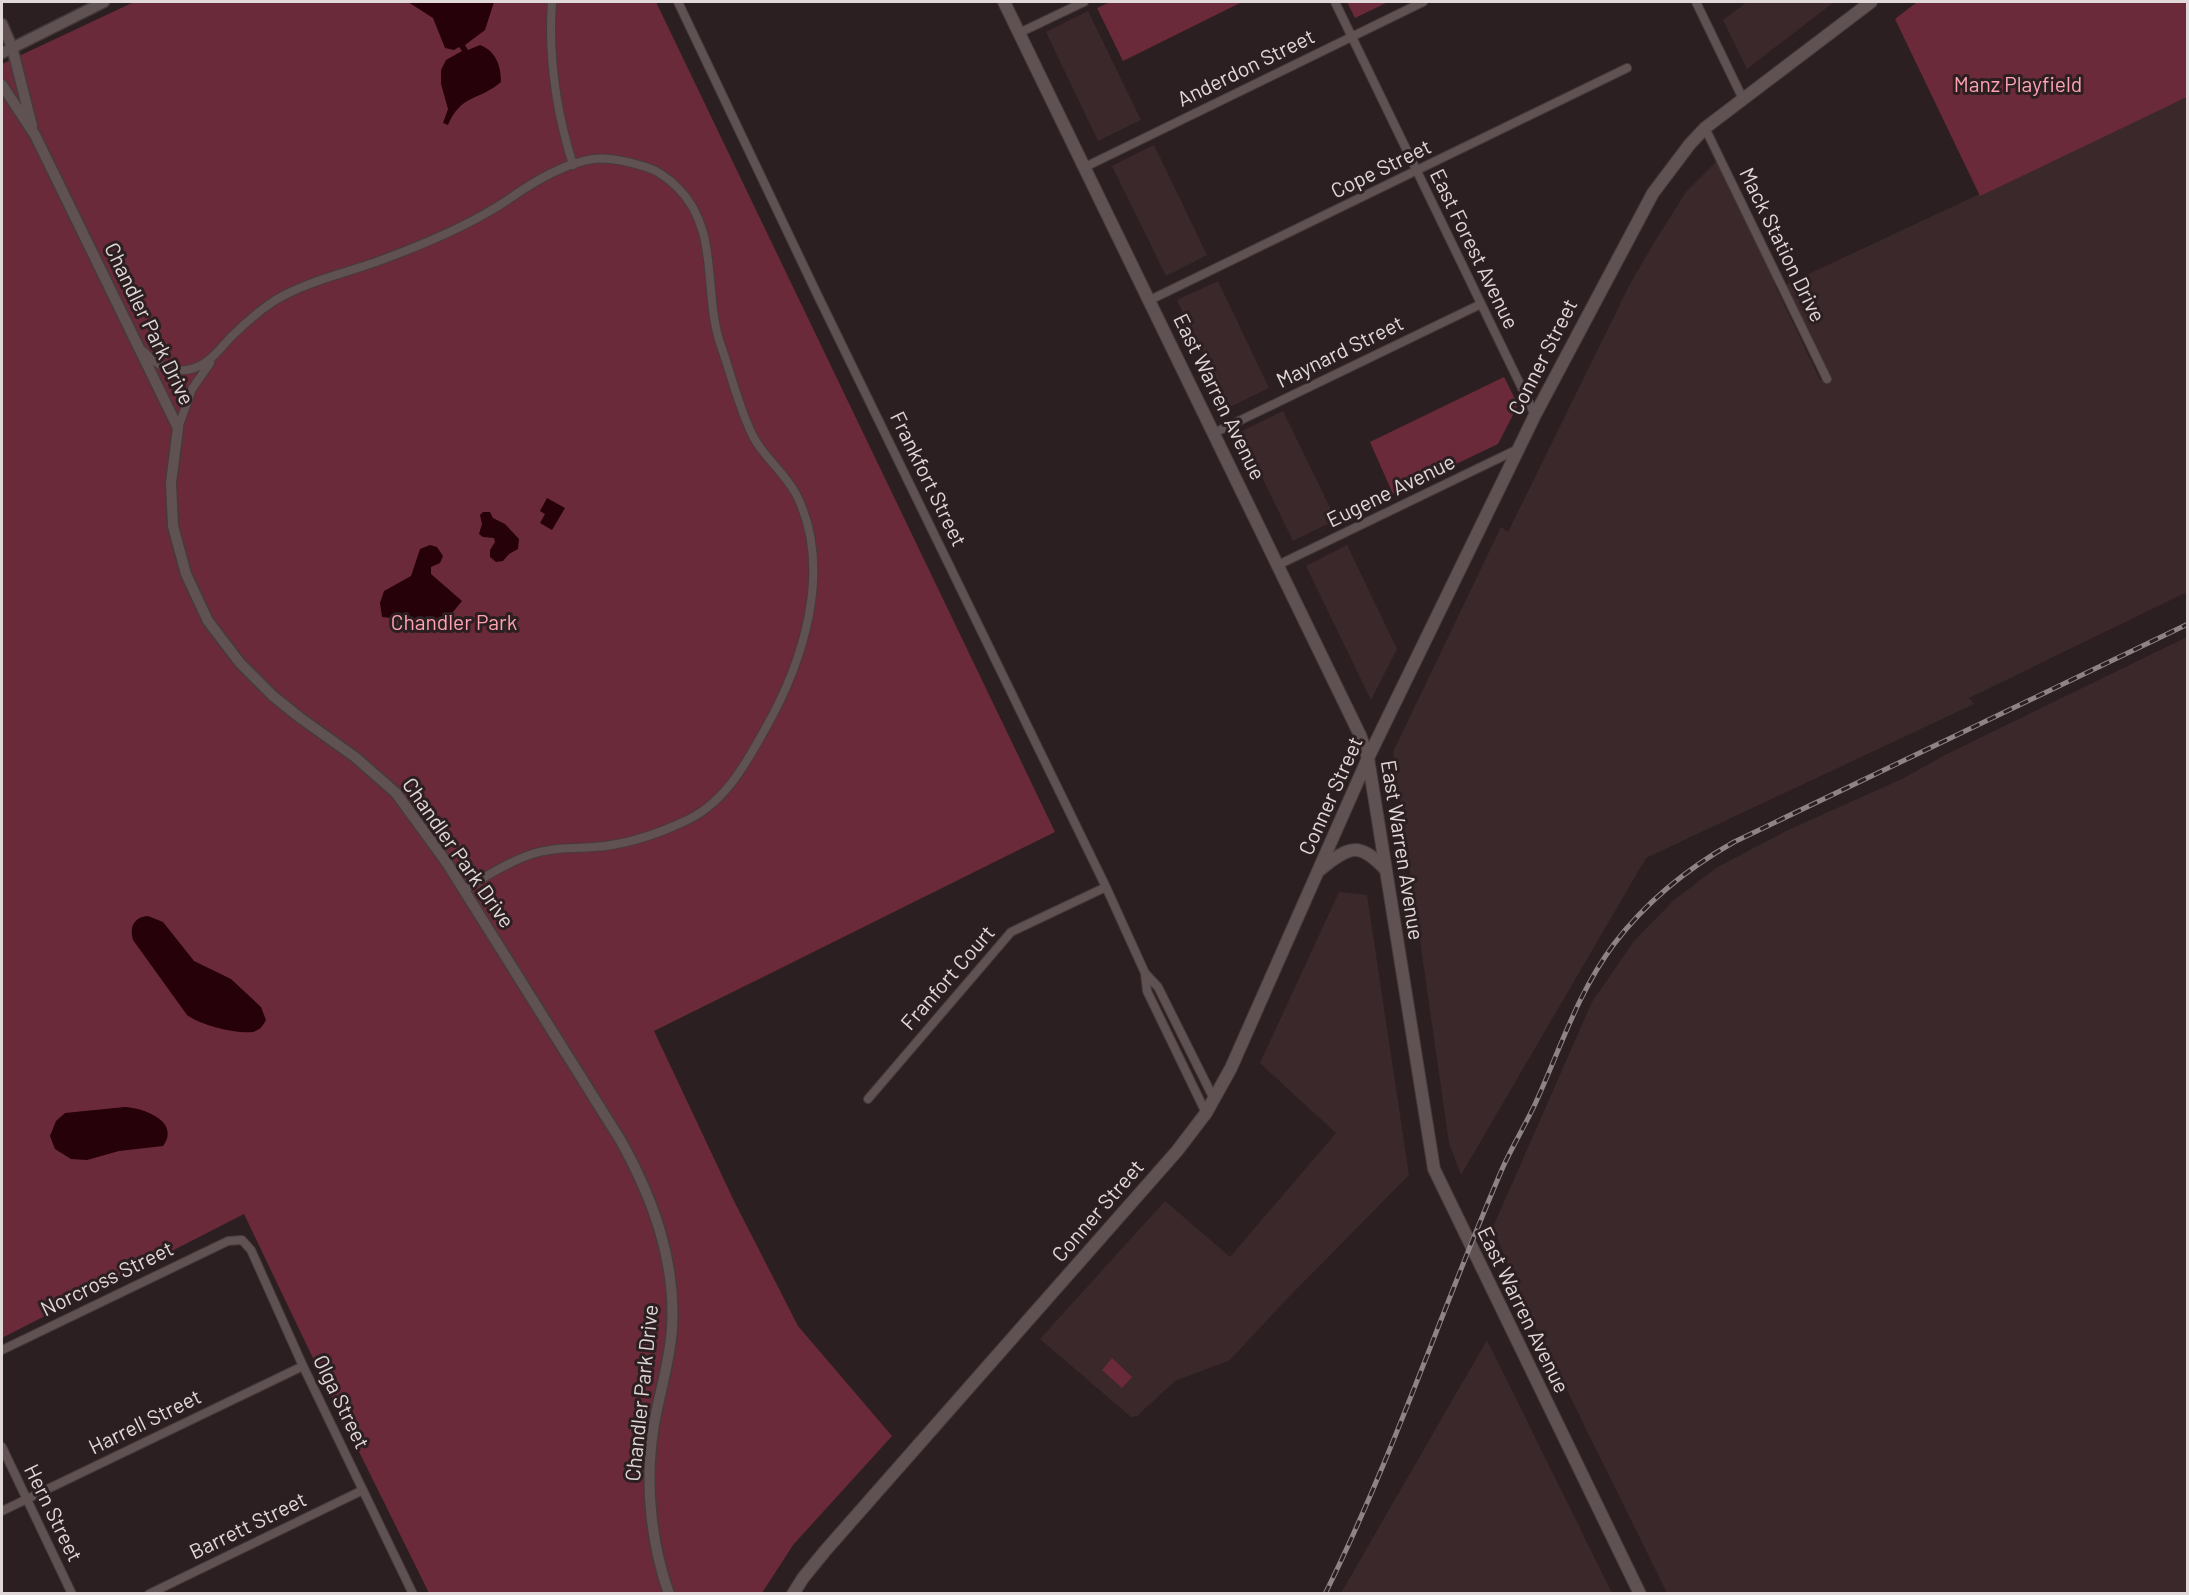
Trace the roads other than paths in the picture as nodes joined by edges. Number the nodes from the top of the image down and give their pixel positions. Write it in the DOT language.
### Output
graph roads {
  1 [pos="104,2"];
  2 [pos="552,2"];
  3 [pos="678,2"];
  4 [pos="1004,2"];
  5 [pos="1084,2"];
  6 [pos="1335,2"];
  7 [pos="1423,2"];
  8 [pos="1696,2"];
  9 [pos="1871,2"];
  10 [pos="2,24"];
  11 [pos="1019,33"];
  12 [pos="1351,37"];
  13 [pos="12,47"];
  14 [pos="2,52"];
  15 [pos="1627,68"];
  16 [pos="2,85"];
  17 [pos="1743,99"];
  18 [pos="1705,128"];
  19 [pos="35,135"];
  20 [pos="573,165"];
  21 [pos="1084,167"];
  22 [pos="1416,171"];
  23 [pos="1150,300"];
  24 [pos="1480,304"];
  25 [pos="137,344"];
  26 [pos="215,355"];
  27 [pos="1827,379"];
  28 [pos="1535,415"];
  29 [pos="178,428"];
  30 [pos="1214,433"];
  31 [pos="1518,449"];
  32 [pos="1278,566"];
  33 [pos="1368,759"];
  34 [pos="1386,870"];
  35 [pos="1318,872"];
  36 [pos="1106,886"];
  37 [pos="463,890"];
  38 [pos="1145,973"];
  39 [pos="868,1099"];
  40 [pos="1214,1099"];
  41 [pos="1206,1113"];
  42 [pos="228,1241"];
  43 [pos="2,1350"];
  44 [pos="303,1366"];
  45 [pos="2,1448"];
  46 [pos="363,1490"];
  47 [pos="26,1499"];
  48 [pos="2,1511"];
  49 [pos="72,1593"];
  50 [pos="149,1593"];
  51 [pos="413,1593"];
  52 [pos="669,1593"];
  53 [pos="793,1593"];
  54 [pos="1640,1593"];
  1 -- 13 [label="street"];
  2 -- 20 [label="street"];
  3 -- 36 [label="street, Frankfort Street"];
  4 -- 11 [label="main road, East Warren Avenue"];
  5 -- 11 [label="street"];
  6 -- 12 [label="street, East Forest Avenue"];
  7 -- 12 [label="street, Anderdon Street"];
  8 -- 17 [label="street"];
  9 -- 17 [label="main road, Conner Street"];
  10 -- 13 [label="street, Chandler Park Drive"];
  11 -- 21 [label="main road, East Warren Avenue"];
  12 -- 21 [label="street, Anderdon Street"];
  12 -- 22 [label="street, East Forest Avenue"];
  13 -- 14 [label="street"];
  13 -- 19 [label="street, Chandler Park Drive"];
  15 -- 22 [label="street, Cope Street"];
  16 -- 19 [label="street, Chandler Park Drive"];
  17 -- 18 [label="main road, Conner Street"];
  18 -- 27 [label="street, Mack Station Drive"];
  18 -- 28 [label="main road, Conner Street"];
  19 -- 25 [label="street, Chandler Park Drive"];
  20 -- 26 [label="street"];
  20 -- 37 [label="street"];
  21 -- 23 [label="main road, East Warren Avenue"];
  22 -- 23 [label="street, Cope Street"];
  22 -- 24 [label="street, East Forest Avenue"];
  23 -- 30 [label="main road, East Warren Avenue"];
  24 -- 28 [label="street, East Forest Avenue"];
  24 -- 30 [label="street, Maynard Street"];
  25 -- 26 [label="street"];
  25 -- 29 [label="street, Chandler Park Drive"];
  26 -- 29 [label="street"];
  28 -- 31 [label="main road, Conner Street"];
  29 -- 37 [label="street, Chandler Park Drive"];
  30 -- 32 [label="main road, East Warren Avenue"];
  31 -- 32 [label="street, Eugene Avenue"];
  31 -- 33 [label="main road, Conner Street"];
  32 -- 33 [label="main road, East Warren Avenue"];
  33 -- 34 [label="main road, East Warren Avenue"];
  33 -- 35 [label="main road, Conner Street"];
  34 -- 35 [label="main road"];
  34 -- 54 [label="main road, East Warren Avenue"];
  35 -- 40 [label="main road, Conner Street"];
  36 -- 38 [label="street, Frankfort Street"];
  36 -- 39 [label="street, Franfort Court"];
  37 -- 52 [label="street, Chandler Park Drive"];
  38 -- 40 [label="street"];
  38 -- 41 [label="street"];
  40 -- 41 [label="main road, Conner Street"];
  41 -- 53 [label="main road, Conner Street"];
  42 -- 43 [label="street, Norcross Street"];
  42 -- 44 [label="street, Olga Street"];
  44 -- 46 [label="street, Olga Street"];
  44 -- 47 [label="street, Harrell Street"];
  45 -- 47 [label="street, Hern Street"];
  46 -- 50 [label="street, Barrett Street"];
  46 -- 51 [label="street, Olga Street"];
  47 -- 48 [label="street, Harrell Street"];
  47 -- 49 [label="street, Hern Street"];
}
